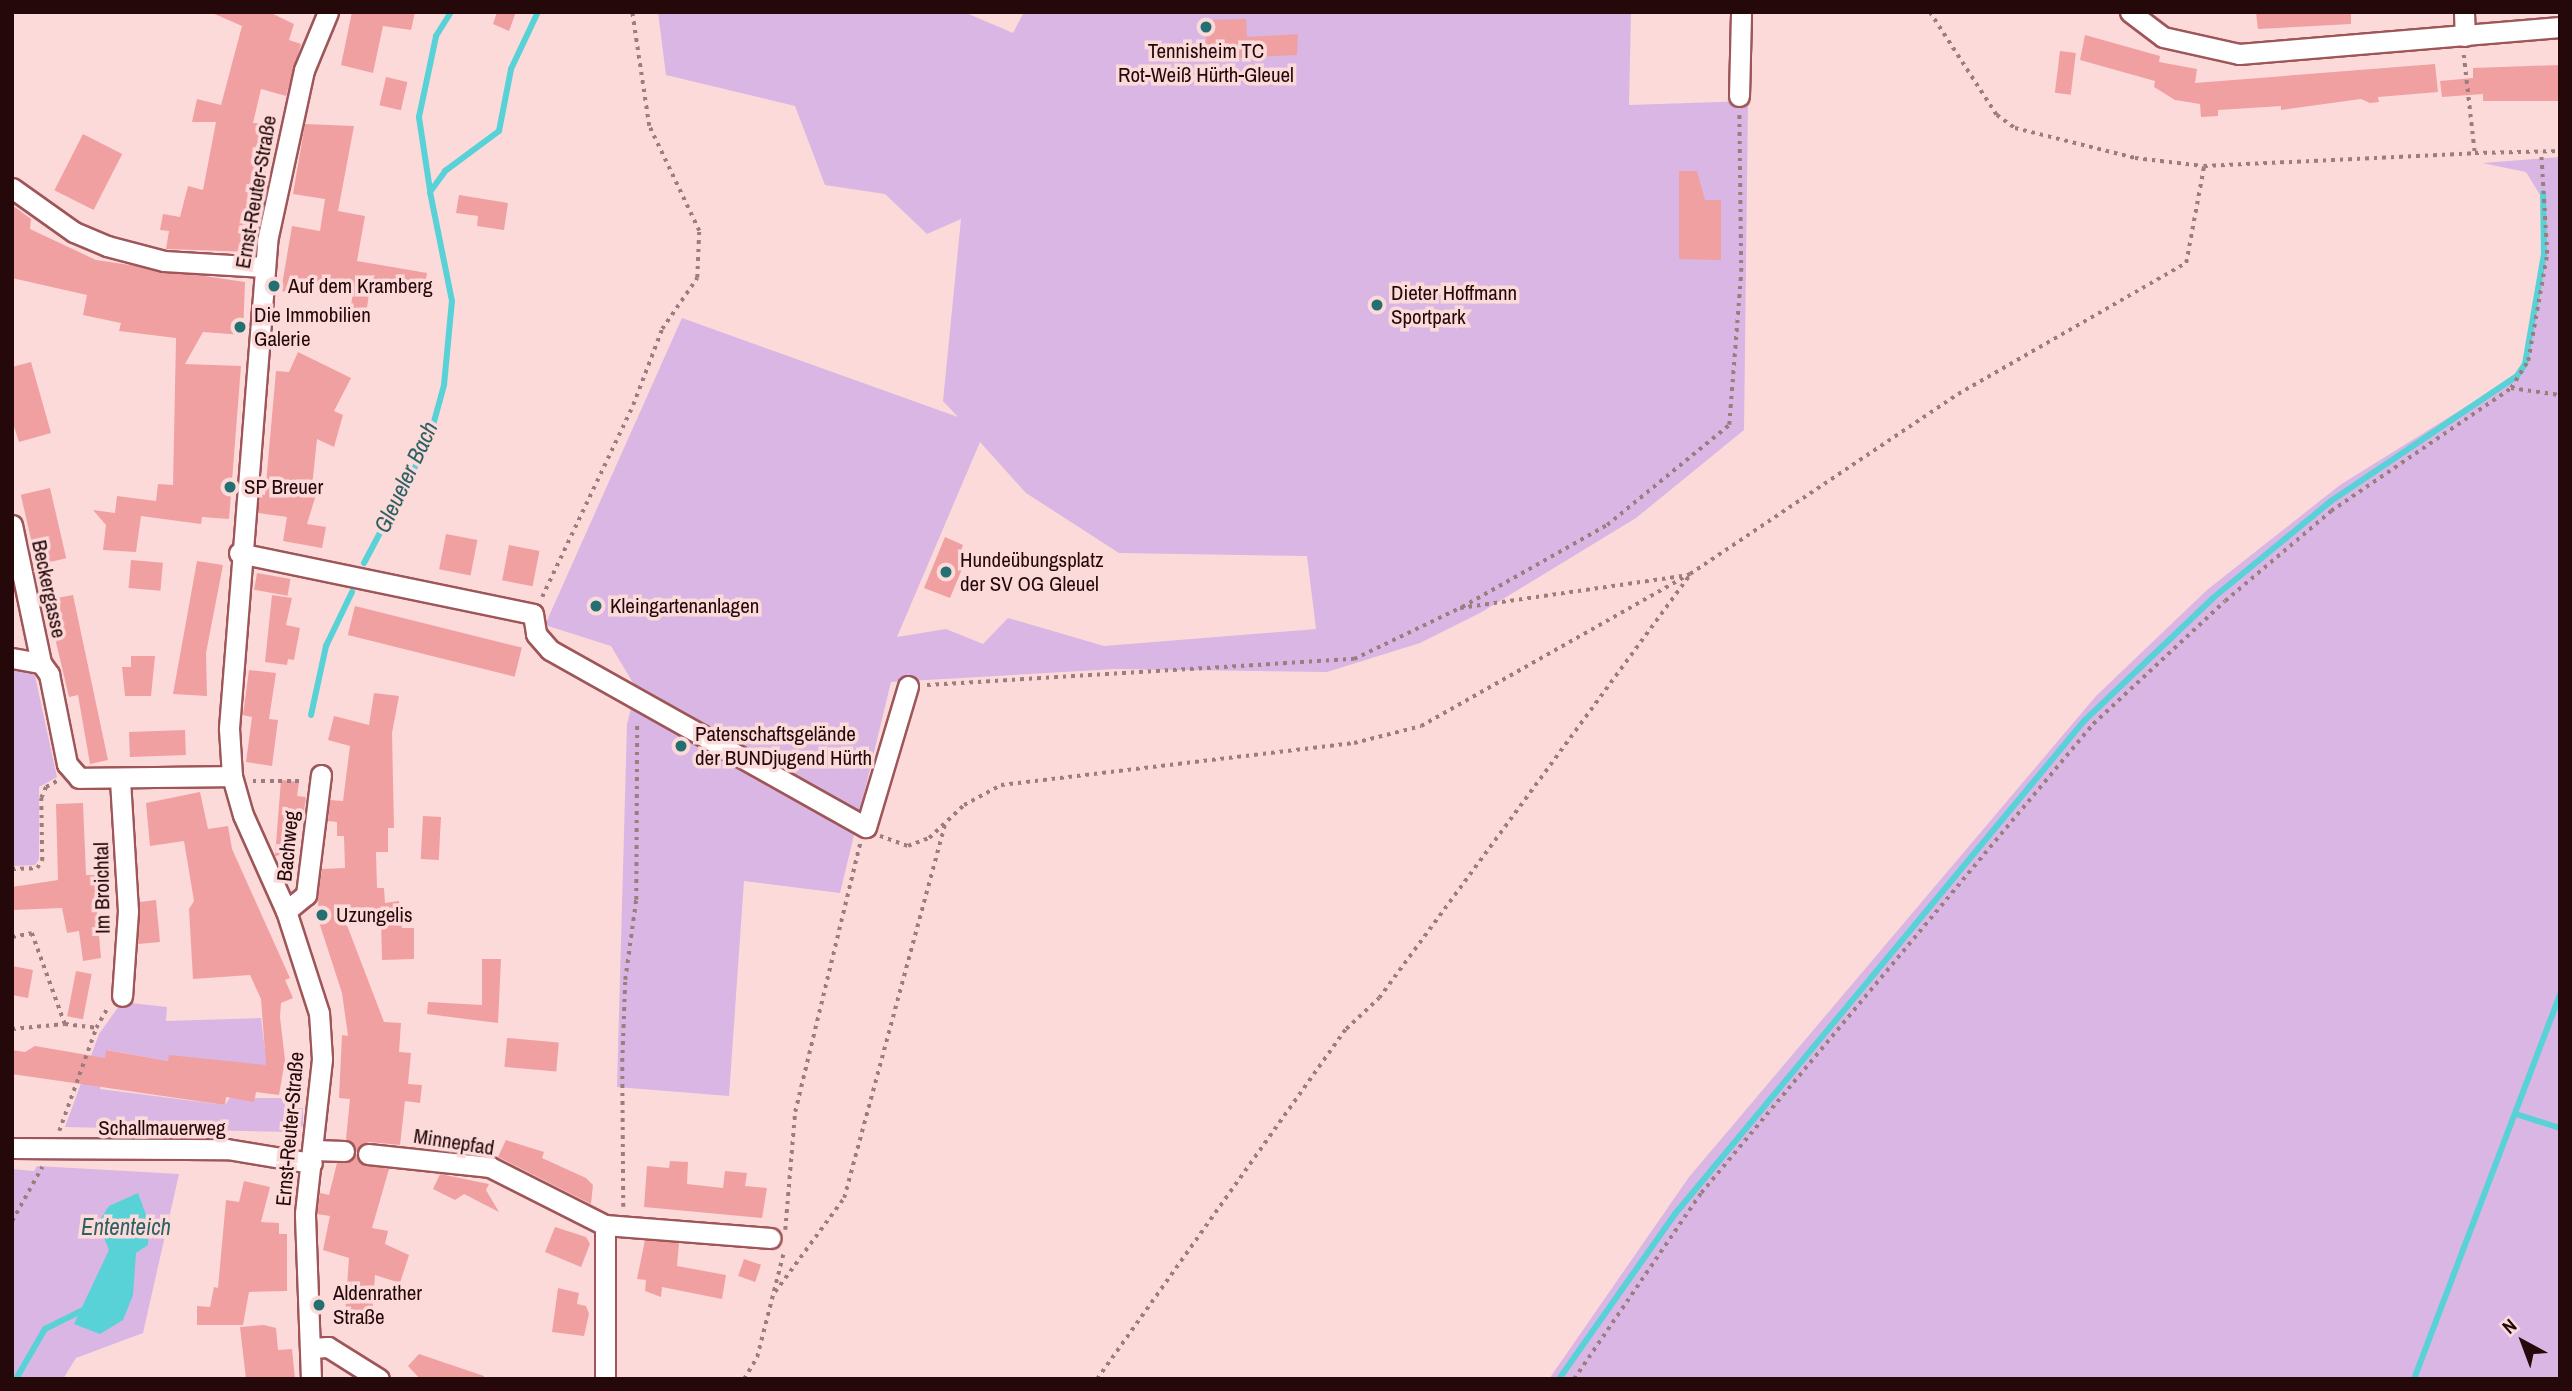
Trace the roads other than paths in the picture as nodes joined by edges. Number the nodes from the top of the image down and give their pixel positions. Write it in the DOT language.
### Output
graph roads {
  1 [pos="328,12"];
  2 [pos="1741,12"];
  3 [pos="2130,12"];
  4 [pos="2463,12"];
  5 [pos="2560,27"];
  6 [pos="2465,36"];
  7 [pos="1739,96"];
  8 [pos="12,188"];
  9 [pos="264,267"];
  10 [pos="12,525"];
  11 [pos="239,553"];
  12 [pos="12,658"];
  13 [pos="41,663"];
  14 [pos="908,686"];
  15 [pos="120,779"];
  16 [pos="320,780"];
  17 [pos="234,781"];
  18 [pos="286,911"];
  19 [pos="122,996"];
  20 [pos="12,1148"];
  21 [pos="344,1151"];
  22 [pos="368,1154"];
  23 [pos="312,1156"];
  24 [pos="613,1225"];
  25 [pos="782,1237"];
  26 [pos="310,1348"];
  27 [pos="311,1379"];
  28 [pos="379,1379"];
  29 [pos="605,1379"];
  1 -- 9 [label="street, Ernst-Reuter-Straße"];
  2 -- 7 [label="street"];
  3 -- 6 [label="street"];
  4 -- 6 [label="street"];
  5 -- 6 [label="street"];
  8 -- 9 [label="street"];
  9 -- 11 [label="street, Ernst-Reuter-Straße"];
  10 -- 13 [label="street, Beckergasse"];
  11 -- 14 [label="street"];
  11 -- 17 [label="street, Ernst-Reuter-Straße"];
  12 -- 13 [label="street"];
  13 -- 15 [label="street, Beckergasse"];
  15 -- 17 [label="street"];
  15 -- 19 [label="street, Im Broichtal"];
  16 -- 18 [label="street, Bachweg"];
  17 -- 18 [label="street, Ernst-Reuter-Straße"];
  18 -- 23 [label="street, Ernst-Reuter-Straße"];
  20 -- 23 [label="street, Schallmauerweg"];
  21 -- 23 [label="street"];
  22 -- 24 [label="street, Minnepfad"];
  23 -- 26 [label="street, Ernst-Reuter-Straße"];
  24 -- 25 [label="street, Minnepfad"];
  24 -- 29 [label="street"];
  26 -- 27 [label="street"];
  26 -- 28 [label="street"];
}
